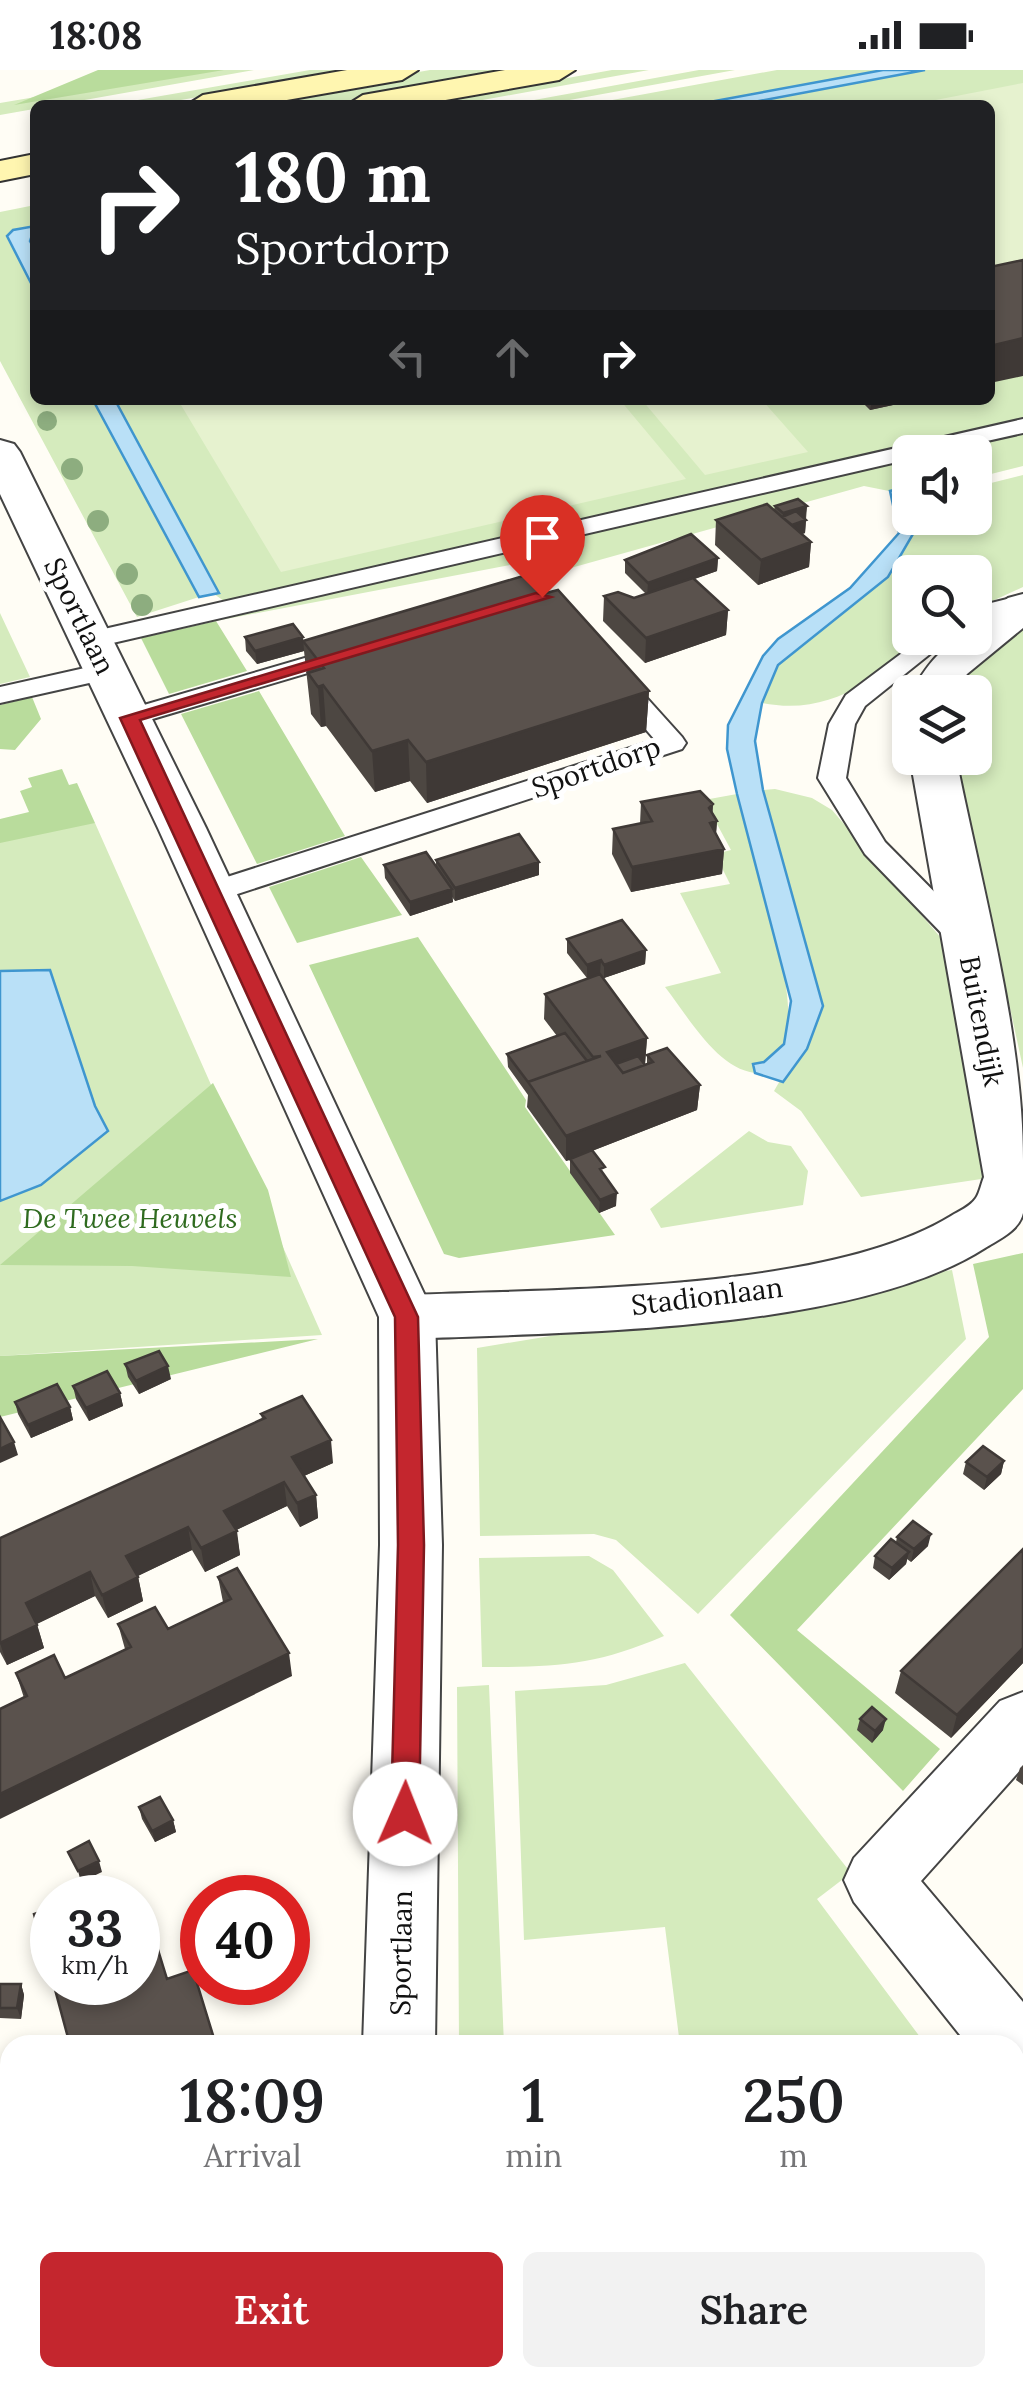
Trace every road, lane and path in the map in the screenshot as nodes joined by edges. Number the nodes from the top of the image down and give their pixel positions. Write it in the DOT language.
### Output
graph roads {
  1 [pos="402,70"];
  2 [pos="560,70"];
  3 [pos="231,100"];
  4 [pos="390,100"];
  5 [pos="30,135"];
  6 [pos="0,140"];
  7 [pos="30,165"];
  8 [pos="0,170"];
  9 [pos="1023,426"];
  10 [pos="0,452"];
  11 [pos="1023,605"];
  12 [pos="992,611"];
  13 [pos="373,646"];
  14 [pos="594,655"];
  15 [pos="915,655"];
  16 [pos="945,675"];
  17 [pos="109,676"];
  18 [pos="0,695"];
  19 [pos="936,775"];
  20 [pos="212,892"];
  21 [pos="966,941"];
  22 [pos="994,1216"];
  23 [pos="407,1317"];
  24 [pos="1023,1721"];
  25 [pos="399,2035"];
  26 [pos="1005,2035"];
  1 -- 3 [label="main road"];
  2 -- 4 [label="main road"];
  5 -- 6 [label="main road"];
  7 -- 8 [label="main road"];
  9 -- 17 [label="lane"];
  10 -- 17 [label="street, Sportlaan"];
  11 -- 12 [label="lane"];
  11 -- 16 [label="street"];
  13 -- 17 [label="lane"];
  14 -- 20 [label="lane, Sportdorp"];
  15 -- 21 [label="lane, Buitendijk"];
  17 -- 18 [label="lane"];
  17 -- 20 [label="street, Sportlaan"];
  19 -- 21 [label="street, Buitendijk"];
  20 -- 23 [label="street, Sportlaan"];
  21 -- 22 [label="street, Buitendijk"];
  22 -- 23 [label="street, Stadionlaan"];
  23 -- 25 [label="street, Sportlaan"];
  24 -- 26 [label="street"];
}
